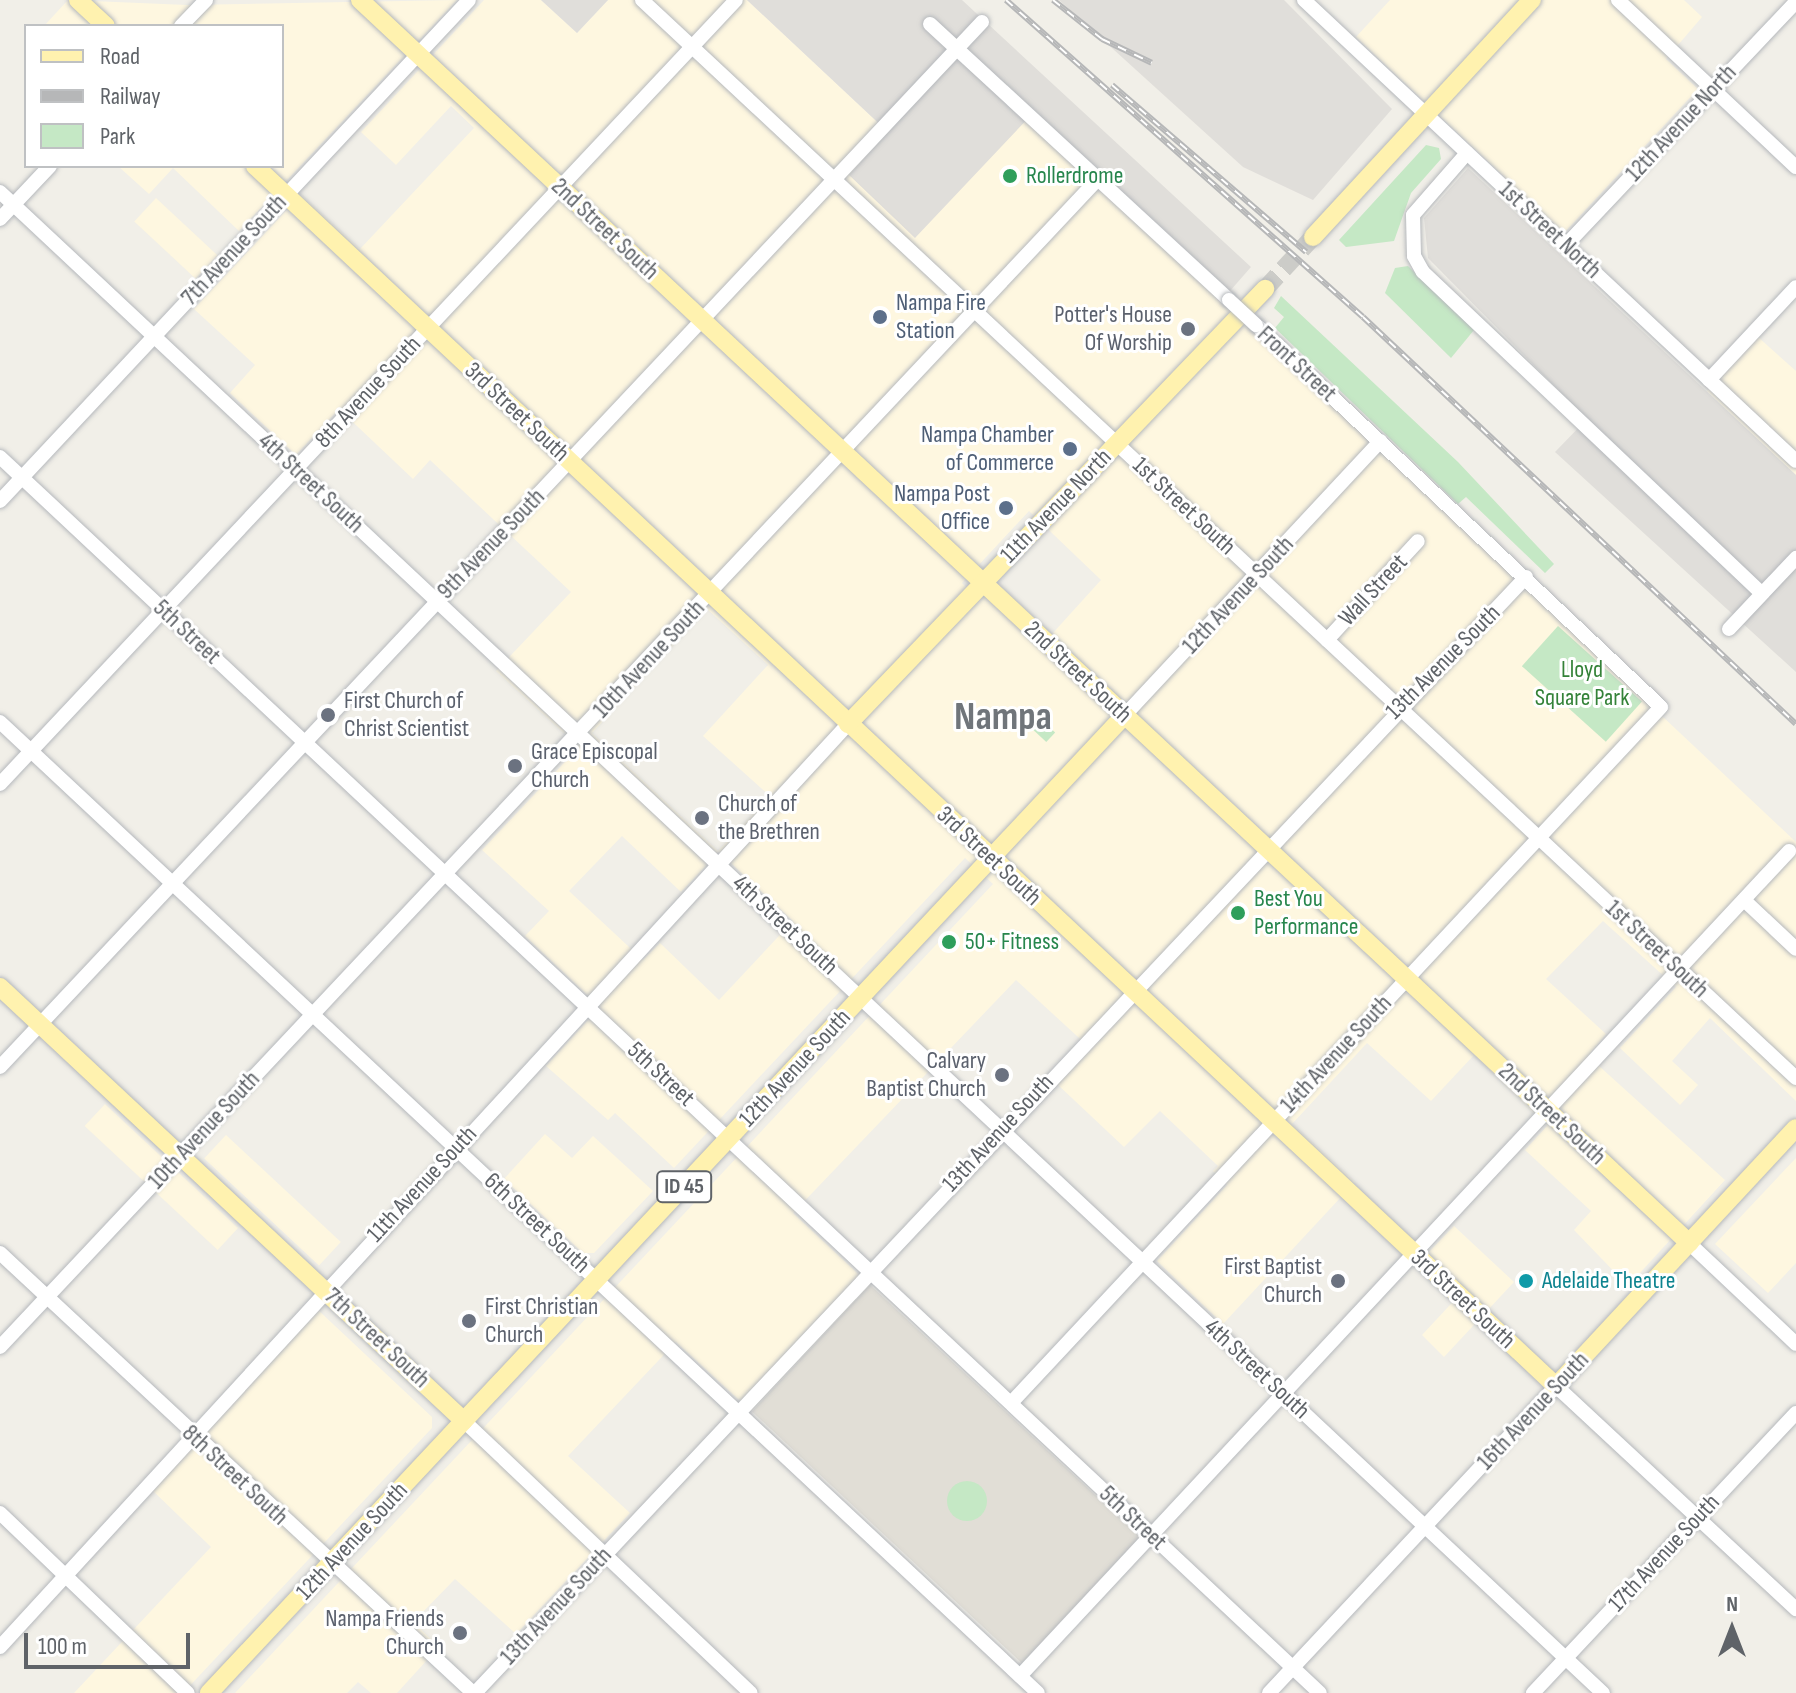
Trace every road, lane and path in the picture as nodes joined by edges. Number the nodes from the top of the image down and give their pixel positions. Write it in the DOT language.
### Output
graph roads {
  1 [pos="78,0"];
  2 [pos="206,0"];
  3 [pos="360,0"];
  4 [pos="469,0"];
  5 [pos="642,0"];
  6 [pos="736,0"];
  7 [pos="1304,0"];
  8 [pos="1532,0"];
  9 [pos="1618,0"];
  10 [pos="1796,2"];
  11 [pos="982,22"];
  12 [pos="104,24"];
  13 [pos="183,24"];
  14 [pos="930,24"];
  15 [pos="692,46"];
  16 [pos="958,46"];
  17 [pos="419,55"];
  18 [pos="1713,89"];
  19 [pos="1425,115"];
  20 [pos="1467,153"];
  21 [pos="1796,167"];
  22 [pos="48,168"];
  23 [pos="257,168"];
  24 [pos="833,178"];
  25 [pos="1099,178"];
  26 [pos="559,187"];
  27 [pos="0,192"];
  28 [pos="286,195"];
  29 [pos="14,205"];
  30 [pos="0,219"];
  31 [pos="1313,237"];
  32 [pos="1566,245"];
  33 [pos="1796,287"];
  34 [pos="1265,289"];
  35 [pos="975,312"];
  36 [pos="702,320"];
  37 [pos="428,328"];
  38 [pos="154,335"];
  39 [pos="1709,380"];
  40 [pos="1380,441"];
  41 [pos="1117,443"];
  42 [pos="844,453"];
  43 [pos="0,457"];
  44 [pos="1796,461"];
  45 [pos="570,462"];
  46 [pos="296,469"];
  47 [pos="22,477"];
  48 [pos="0,501"];
  49 [pos="1418,541"];
  50 [pos="1796,558"];
  51 [pos="1257,575"];
  52 [pos="1526,577"];
  53 [pos="982,583"];
  54 [pos="1761,593"];
  55 [pos="710,594"];
  56 [pos="437,601"];
  57 [pos="164,610"];
  58 [pos="1729,629"];
  59 [pos="1327,640"];
  60 [pos="1398,706"];
  61 [pos="1661,707"];
  62 [pos="1124,716"];
  63 [pos="0,722"];
  64 [pos="848,724"];
  65 [pos="579,734"];
  66 [pos="305,742"];
  67 [pos="31,751"];
  68 [pos="0,784"];
  69 [pos="1539,838"];
  70 [pos="1265,847"];
  71 [pos="1789,851"];
  72 [pos="992,859"];
  73 [pos="720,865"];
  74 [pos="446,874"];
  75 [pos="172,883"];
  76 [pos="1744,900"];
  77 [pos="1796,949"];
  78 [pos="1679,969"];
  79 [pos="1407,979"];
  80 [pos="0,987"];
  81 [pos="1132,989"];
  82 [pos="861,997"];
  83 [pos="588,1007"];
  84 [pos="314,1014"];
  85 [pos="40,1024"];
  86 [pos="0,1067"];
  87 [pos="1796,1078"];
  88 [pos="1548,1111"];
  89 [pos="1273,1121"];
  90 [pos="1796,1128"];
  91 [pos="1001,1130"];
  92 [pos="730,1139"];
  93 [pos="456,1148"];
  94 [pos="180,1155"];
  95 [pos="1689,1243"];
  96 [pos="0,1253"];
  97 [pos="1415,1254"];
  98 [pos="1143,1262"];
  99 [pos="869,1271"];
  100 [pos="596,1279"];
  101 [pos="324,1289"];
  102 [pos="46,1297"];
  103 [pos="1796,1344"];
  104 [pos="0,1347"];
  105 [pos="1556,1386"];
  106 [pos="1283,1393"];
  107 [pos="1011,1403"];
  108 [pos="737,1412"];
  109 [pos="1796,1413"];
  110 [pos="464,1421"];
  111 [pos="193,1436"];
  112 [pos="0,1513"];
  113 [pos="1698,1518"];
  114 [pos="1424,1526"];
  115 [pos="1151,1535"];
  116 [pos="604,1556"];
  117 [pos="332,1562"];
  118 [pos="67,1575"];
  119 [pos="1796,1609"];
  120 [pos="0,1647"];
  121 [pos="1566,1658"];
  122 [pos="1293,1667"];
  123 [pos="1020,1676"];
  124 [pos="744,1691"];
  125 [pos="188,1693"];
  126 [pos="209,1693"];
  127 [pos="474,1693"];
  128 [pos="1038,1693"];
  129 [pos="1269,1693"];
  130 [pos="1320,1693"];
  131 [pos="1533,1693"];
  132 [pos="1603,1693"];
  1 -- 12 [label="main road"];
  2 -- 13 [label="street"];
  3 -- 17 [label="main road, 2nd Street South"];
  4 -- 17 [label="street, 7th Avenue South"];
  5 -- 15 [label="street, 1st Street South"];
  6 -- 15 [label="street, 8th Avenue South"];
  7 -- 19 [label="street, 1st Street North"];
  8 -- 19 [label="main road"];
  9 -- 18 [label="street"];
  10 -- 18 [label="street, 12th Avenue North"];
  11 -- 16 [label="street, 9th Avenue South"];
  14 -- 16 [label="street, Front Street"];
  15 -- 24 [label="street, 1st Street South"];
  15 -- 26 [label="street, 8th Avenue South"];
  16 -- 24 [label="street, 9th Avenue South"];
  16 -- 25 [label="street, Front Street"];
  17 -- 26 [label="main road, 2nd Street South"];
  17 -- 28 [label="street, 7th Avenue South"];
  18 -- 21 [label="street"];
  18 -- 32 [label="street, 12th Avenue North"];
  19 -- 20 [label="street, 1st Street North"];
  19 -- 31 [label="main road"];
  20 -- 32 [label="street, 1st Street North"];
  20 -- 54 [label="street"];
  22 -- 29 [label="street"];
  23 -- 28 [label="main road, 3rd Street South"];
  24 -- 35 [label="street, 1st Street South"];
  24 -- 36 [label="street, 9th Avenue South"];
  25 -- 35 [label="street, 10th Avenue South"];
  25 -- 40 [label="street, Front Street, bridge"];
  26 -- 36 [label="main road, 2nd Street South"];
  26 -- 37 [label="street, 8th Avenue South"];
  27 -- 29 [label="street, 4th Street South"];
  28 -- 37 [label="main road, 3rd Street South"];
  28 -- 38 [label="street, 7th Avenue South"];
  29 -- 30 [label="street"];
  29 -- 38 [label="street, 4th Street South"];
  32 -- 39 [label="street, 1st Street North"];
  33 -- 39 [label="street"];
  34 -- 41 [label="main road, 11th Avenue North"];
  35 -- 41 [label="street, 1st Street South"];
  35 -- 42 [label="street, 10th Avenue South"];
  36 -- 42 [label="main road, 2nd Street South"];
  36 -- 45 [label="street, 9th Avenue South"];
  37 -- 45 [label="main road, 3rd Street South"];
  37 -- 46 [label="street, 8th Avenue South"];
  38 -- 46 [label="street, 4th Street South"];
  38 -- 47 [label="street, 7th Avenue South"];
  39 -- 44 [label="street, 1st Street North"];
  40 -- 51 [label="street, 12th Avenue South"];
  40 -- 52 [label="street, Front Street"];
  41 -- 51 [label="street, 1st Street South"];
  41 -- 53 [label="main road, 11th Avenue North"];
  42 -- 53 [label="main road, 2nd Street South"];
  42 -- 55 [label="street, 10th Avenue South"];
  43 -- 47 [label="street, 5th Street"];
  45 -- 55 [label="main road, 3rd Street South"];
  45 -- 56 [label="street, 9th Avenue South"];
  46 -- 56 [label="street, 4th Street South"];
  46 -- 57 [label="street, 8th Avenue South"];
  47 -- 48 [label="street, 7th Avenue South"];
  47 -- 57 [label="street, 5th Street"];
  49 -- 59 [label="street, Wall Street"];
  50 -- 54 [label="street"];
  51 -- 59 [label="street, 1st Street South"];
  51 -- 62 [label="street, 12th Avenue South"];
  52 -- 60 [label="street, 13th Avenue South"];
  52 -- 61 [label="street, Front Street"];
  53 -- 62 [label="main road, 2nd Street South"];
  53 -- 64 [label="main road, 11th Avenue North"];
  54 -- 58 [label="street"];
  55 -- 64 [label="main road, 3rd Street South"];
  55 -- 65 [label="street, 10th Avenue South"];
  56 -- 65 [label="street, 4th Street South"];
  56 -- 66 [label="street, 9th Avenue South"];
  57 -- 66 [label="street, 5th Street"];
  57 -- 67 [label="street, 8th Avenue South"];
  59 -- 60 [label="street, 1st Street South"];
  60 -- 69 [label="street, 1st Street South"];
  60 -- 70 [label="street, 13th Avenue South"];
  61 -- 69 [label="street, 14th Avenue South"];
  62 -- 70 [label="main road, 2nd Street South"];
  62 -- 72 [label="main road, 12th Avenue South"];
  63 -- 67 [label="street, 6th Street South"];
  64 -- 72 [label="main road, 3rd Street South"];
  64 -- 73 [label="street, 11th Avenue South"];
  65 -- 73 [label="street, 4th Street South"];
  65 -- 74 [label="street, 10th Avenue South"];
  66 -- 74 [label="street, 5th Street"];
  66 -- 75 [label="street, 9th Avenue South"];
  67 -- 68 [label="street, 8th Avenue South"];
  67 -- 75 [label="street, 6th Street South"];
  69 -- 78 [label="street, 1st Street South"];
  69 -- 79 [label="street, 14th Avenue South"];
  70 -- 79 [label="main road, 2nd Street South"];
  70 -- 81 [label="street, 13th Avenue South"];
  71 -- 76 [label="street"];
  72 -- 81 [label="main road, 3rd Street South"];
  72 -- 82 [label="main road, 12th Avenue South / ID 45"];
  73 -- 82 [label="street, 4th Street South"];
  73 -- 83 [label="street, 11th Avenue South"];
  74 -- 83 [label="street, 5th Street"];
  74 -- 84 [label="street, 10th Avenue South"];
  75 -- 84 [label="street, 6th Street South"];
  75 -- 85 [label="street, 9th Avenue South"];
  76 -- 77 [label="street"];
  76 -- 78 [label="street"];
  78 -- 87 [label="street, 1st Street South"];
  78 -- 88 [label="street"];
  79 -- 88 [label="main road, 2nd Street South"];
  79 -- 89 [label="street, 14th Avenue South"];
  80 -- 85 [label="main road, 7th Street South"];
  81 -- 89 [label="main road, 3rd Street South"];
  81 -- 91 [label="street, 13th Avenue South"];
  82 -- 91 [label="street, 4th Street South"];
  82 -- 92 [label="main road, 12th Avenue South / ID 45"];
  83 -- 92 [label="street, 5th Street"];
  83 -- 93 [label="street, 11th Avenue South"];
  84 -- 93 [label="street, 6th Street South"];
  84 -- 94 [label="street, 10th Avenue South"];
  85 -- 86 [label="street, 9th Avenue South"];
  85 -- 94 [label="main road, 7th Street South"];
  88 -- 95 [label="main road, 2nd Street South"];
  88 -- 97 [label="street"];
  89 -- 97 [label="main road, 3rd Street South"];
  89 -- 98 [label="street, 14th Avenue South"];
  90 -- 95 [label="main road, 16th Avenue South"];
  91 -- 98 [label="street, 4th Street South"];
  91 -- 99 [label="street, 13th Avenue South"];
  92 -- 99 [label="street, 5th Street"];
  92 -- 100 [label="main road, 12th Avenue South / ID 45"];
  93 -- 100 [label="street, 6th Street South"];
  93 -- 101 [label="street, 11th Avenue South"];
  94 -- 101 [label="main road, 7th Street South"];
  94 -- 102 [label="street, 10th Avenue South"];
  95 -- 103 [label="street, 2nd Street South"];
  95 -- 105 [label="main road, 16th Avenue South"];
  96 -- 102 [label="street, 8th Street South"];
  97 -- 105 [label="main road, 3rd Street South"];
  97 -- 106 [label="street"];
  98 -- 106 [label="street, 4th Street South"];
  98 -- 107 [label="street, 14th Avenue South"];
  99 -- 107 [label="street, 5th Street"];
  99 -- 108 [label="street, 13th Avenue South"];
  100 -- 108 [label="street, 6th Street South"];
  100 -- 110 [label="main road, 12th Avenue South / ID 45"];
  101 -- 110 [label="main road, 7th Street South"];
  101 -- 111 [label="street, 11th Avenue South"];
  102 -- 104 [label="street, 10th Avenue South"];
  102 -- 111 [label="street, 8th Street South"];
  105 -- 113 [label="street, 3rd Street South"];
  105 -- 114 [label="street, 16th Avenue South"];
  106 -- 114 [label="street, 4th Street South"];
  106 -- 115 [label="street"];
  107 -- 115 [label="street, 5th Street"];
  108 -- 116 [label="street, 13th Avenue South"];
  108 -- 123 [label="street, 6th Street South"];
  109 -- 113 [label="street, 17th Avenue South"];
  110 -- 116 [label="street, 7th Street South"];
  110 -- 117 [label="main road, 12th Avenue South / ID 45"];
  111 -- 117 [label="street, 8th Street South"];
  111 -- 118 [label="street, 11th Avenue South"];
  112 -- 118 [label="street"];
  113 -- 119 [label="street, 3rd Street South"];
  113 -- 121 [label="street, 17th Avenue South"];
  114 -- 121 [label="street, 4th Street South"];
  114 -- 122 [label="street, 16th Avenue South"];
  115 -- 122 [label="street, 5th Street"];
  115 -- 123 [label="street"];
  116 -- 124 [label="street, 7th Street South"];
  116 -- 127 [label="street, 13th Avenue South"];
  117 -- 126 [label="main road, 12th Avenue South / ID 45"];
  117 -- 127 [label="street, 8th Street South"];
  118 -- 120 [label="street, 11th Avenue South"];
  118 -- 125 [label="street"];
  121 -- 131 [label="street, 17th Avenue South"];
  121 -- 132 [label="street, 4th Street South"];
  122 -- 129 [label="street, 16th Avenue South"];
  122 -- 130 [label="street, 5th Street"];
  123 -- 128 [label="street, 6th Street South"];
}
